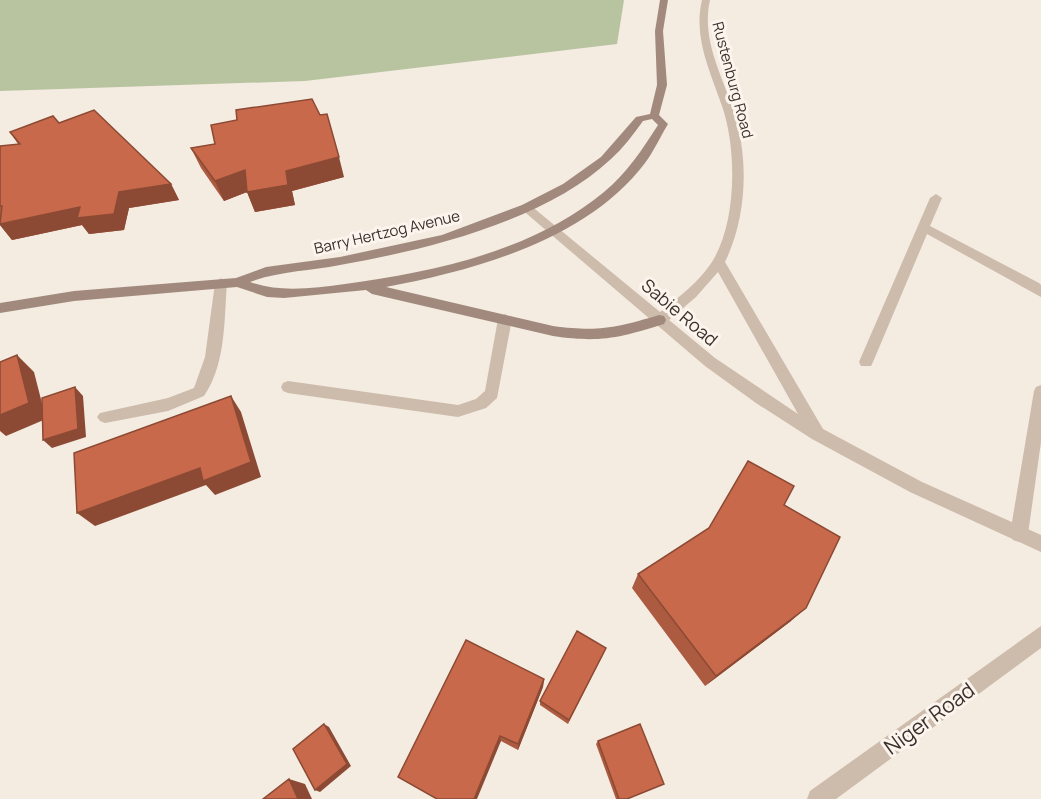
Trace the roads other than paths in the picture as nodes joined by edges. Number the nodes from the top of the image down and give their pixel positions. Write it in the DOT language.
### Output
graph roads {
  1 [pos="664,0"];
  2 [pos="706,0"];
  3 [pos="654,116"];
  4 [pos="936,198"];
  5 [pos="526,208"];
  6 [pos="924,228"];
  7 [pos="551,231"];
  8 [pos="718,262"];
  9 [pos="237,282"];
  10 [pos="221,283"];
  11 [pos="363,287"];
  12 [pos="1041,292"];
  13 [pos="0,308"];
  14 [pos="505,320"];
  15 [pos="659,320"];
  16 [pos="866,362"];
  17 [pos="288,387"];
  18 [pos="1041,391"];
  19 [pos="105,417"];
  20 [pos="818,434"];
  21 [pos="1019,534"];
  22 [pos="1041,544"];
  23 [pos="1041,636"];
  24 [pos="818,799"];
  1 -- 3 [label="main road, Barry Hertzog Avenue"];
  2 -- 8 [label="street, Rustenburg Road"];
  3 -- 5 [label="main road, Barry Hertzog Avenue"];
  3 -- 7 [label="main road, Barry Hertzog Avenue"];
  4 -- 6 [label="street"];
  5 -- 7 [label="street, Sabie Road"];
  5 -- 9 [label="main road, Barry Hertzog Avenue"];
  6 -- 12 [label="street"];
  6 -- 16 [label="street"];
  7 -- 11 [label="main road, Barry Hertzog Avenue"];
  7 -- 15 [label="street, Sabie Road"];
  8 -- 15 [label="street, Rustenburg Road"];
  8 -- 20 [label="street"];
  9 -- 10 [label="main road, Barry Hertzog Avenue"];
  9 -- 11 [label="main road, Barry Hertzog Avenue"];
  10 -- 13 [label="main road, Barry Hertzog Avenue"];
  10 -- 19 [label="street"];
  11 -- 14 [label="main road"];
  14 -- 15 [label="main road"];
  14 -- 17 [label="street"];
  15 -- 20 [label="street, Sabie Road"];
  18 -- 21 [label="street"];
  20 -- 21 [label="street, Sabie Road"];
  21 -- 22 [label="street, Sabie Road"];
  23 -- 24 [label="street, Niger Road"];
}
